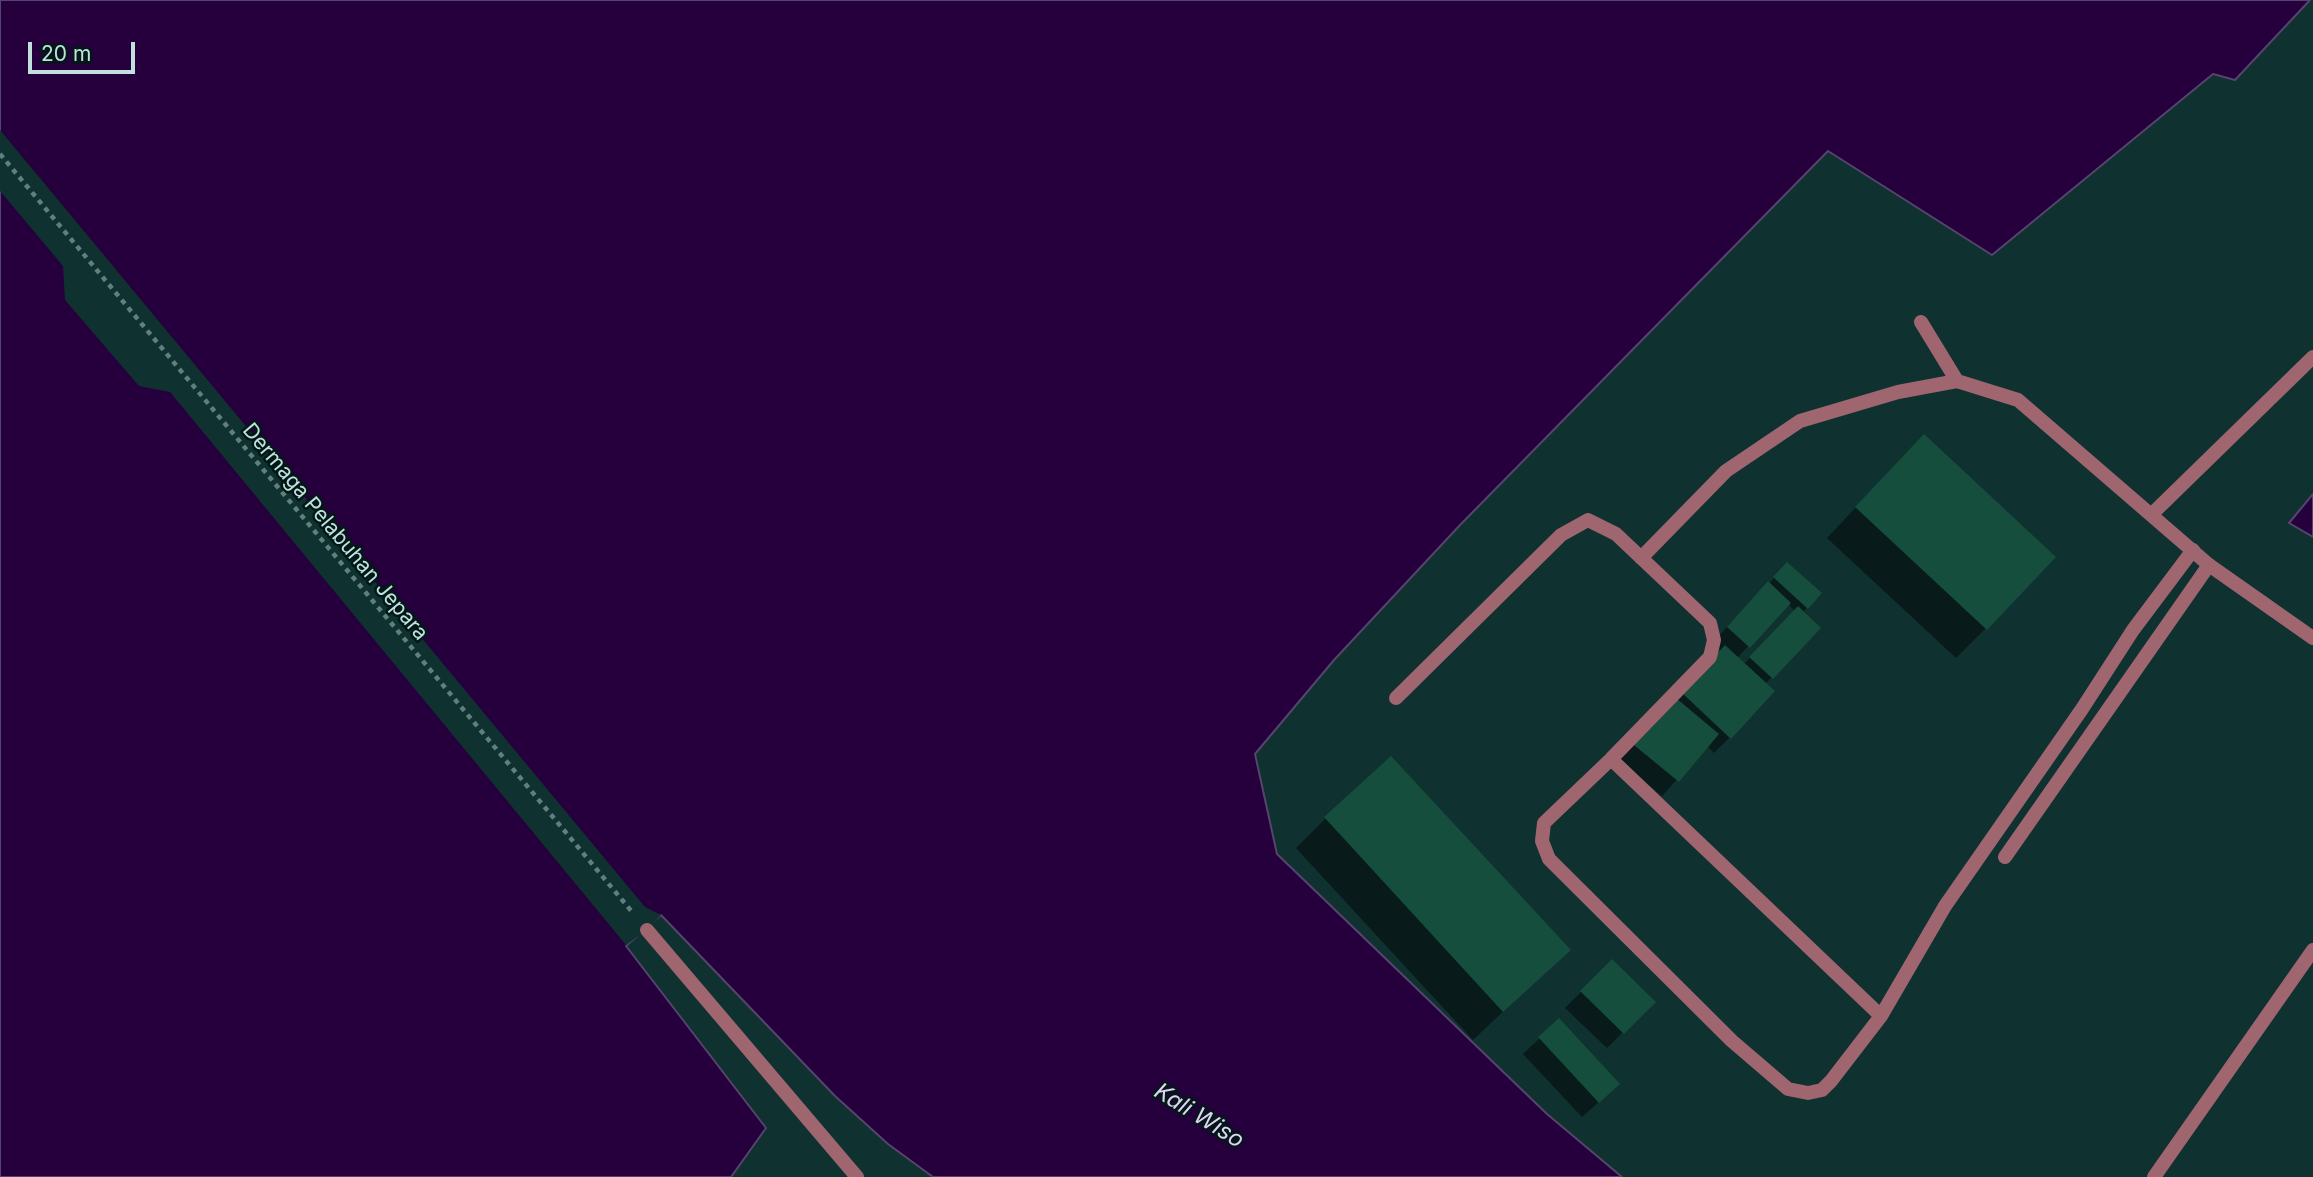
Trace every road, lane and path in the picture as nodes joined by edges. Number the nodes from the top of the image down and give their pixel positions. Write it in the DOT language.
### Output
graph roads {
  1 [pos="0,154"];
  2 [pos="1921,322"];
  3 [pos="2313,357"];
  4 [pos="1957,381"];
  5 [pos="2152,514"];
  6 [pos="2193,551"];
  7 [pos="1641,558"];
  8 [pos="2208,565"];
  9 [pos="2313,638"];
  10 [pos="1396,698"];
  11 [pos="1611,759"];
  12 [pos="2005,857"];
  13 [pos="647,930"];
  14 [pos="2313,950"];
  15 [pos="1881,1016"];
  16 [pos="857,1177"];
  17 [pos="2154,1177"];
  1 -- 13 [label="path, Dermaga Pelabuhan Jepara"];
  2 -- 4 [label="street"];
  3 -- 5 [label="street"];
  4 -- 5 [label="street"];
  4 -- 7 [label="street"];
  5 -- 6 [label="street"];
  6 -- 8 [label="street"];
  6 -- 15 [label="street"];
  7 -- 10 [label="street"];
  7 -- 11 [label="street"];
  8 -- 9 [label="street"];
  8 -- 12 [label="street"];
  11 -- 15 [label="street"];
  11 -- 15 [label="street"];
  13 -- 16 [label="street"];
  14 -- 17 [label="street"];
}
